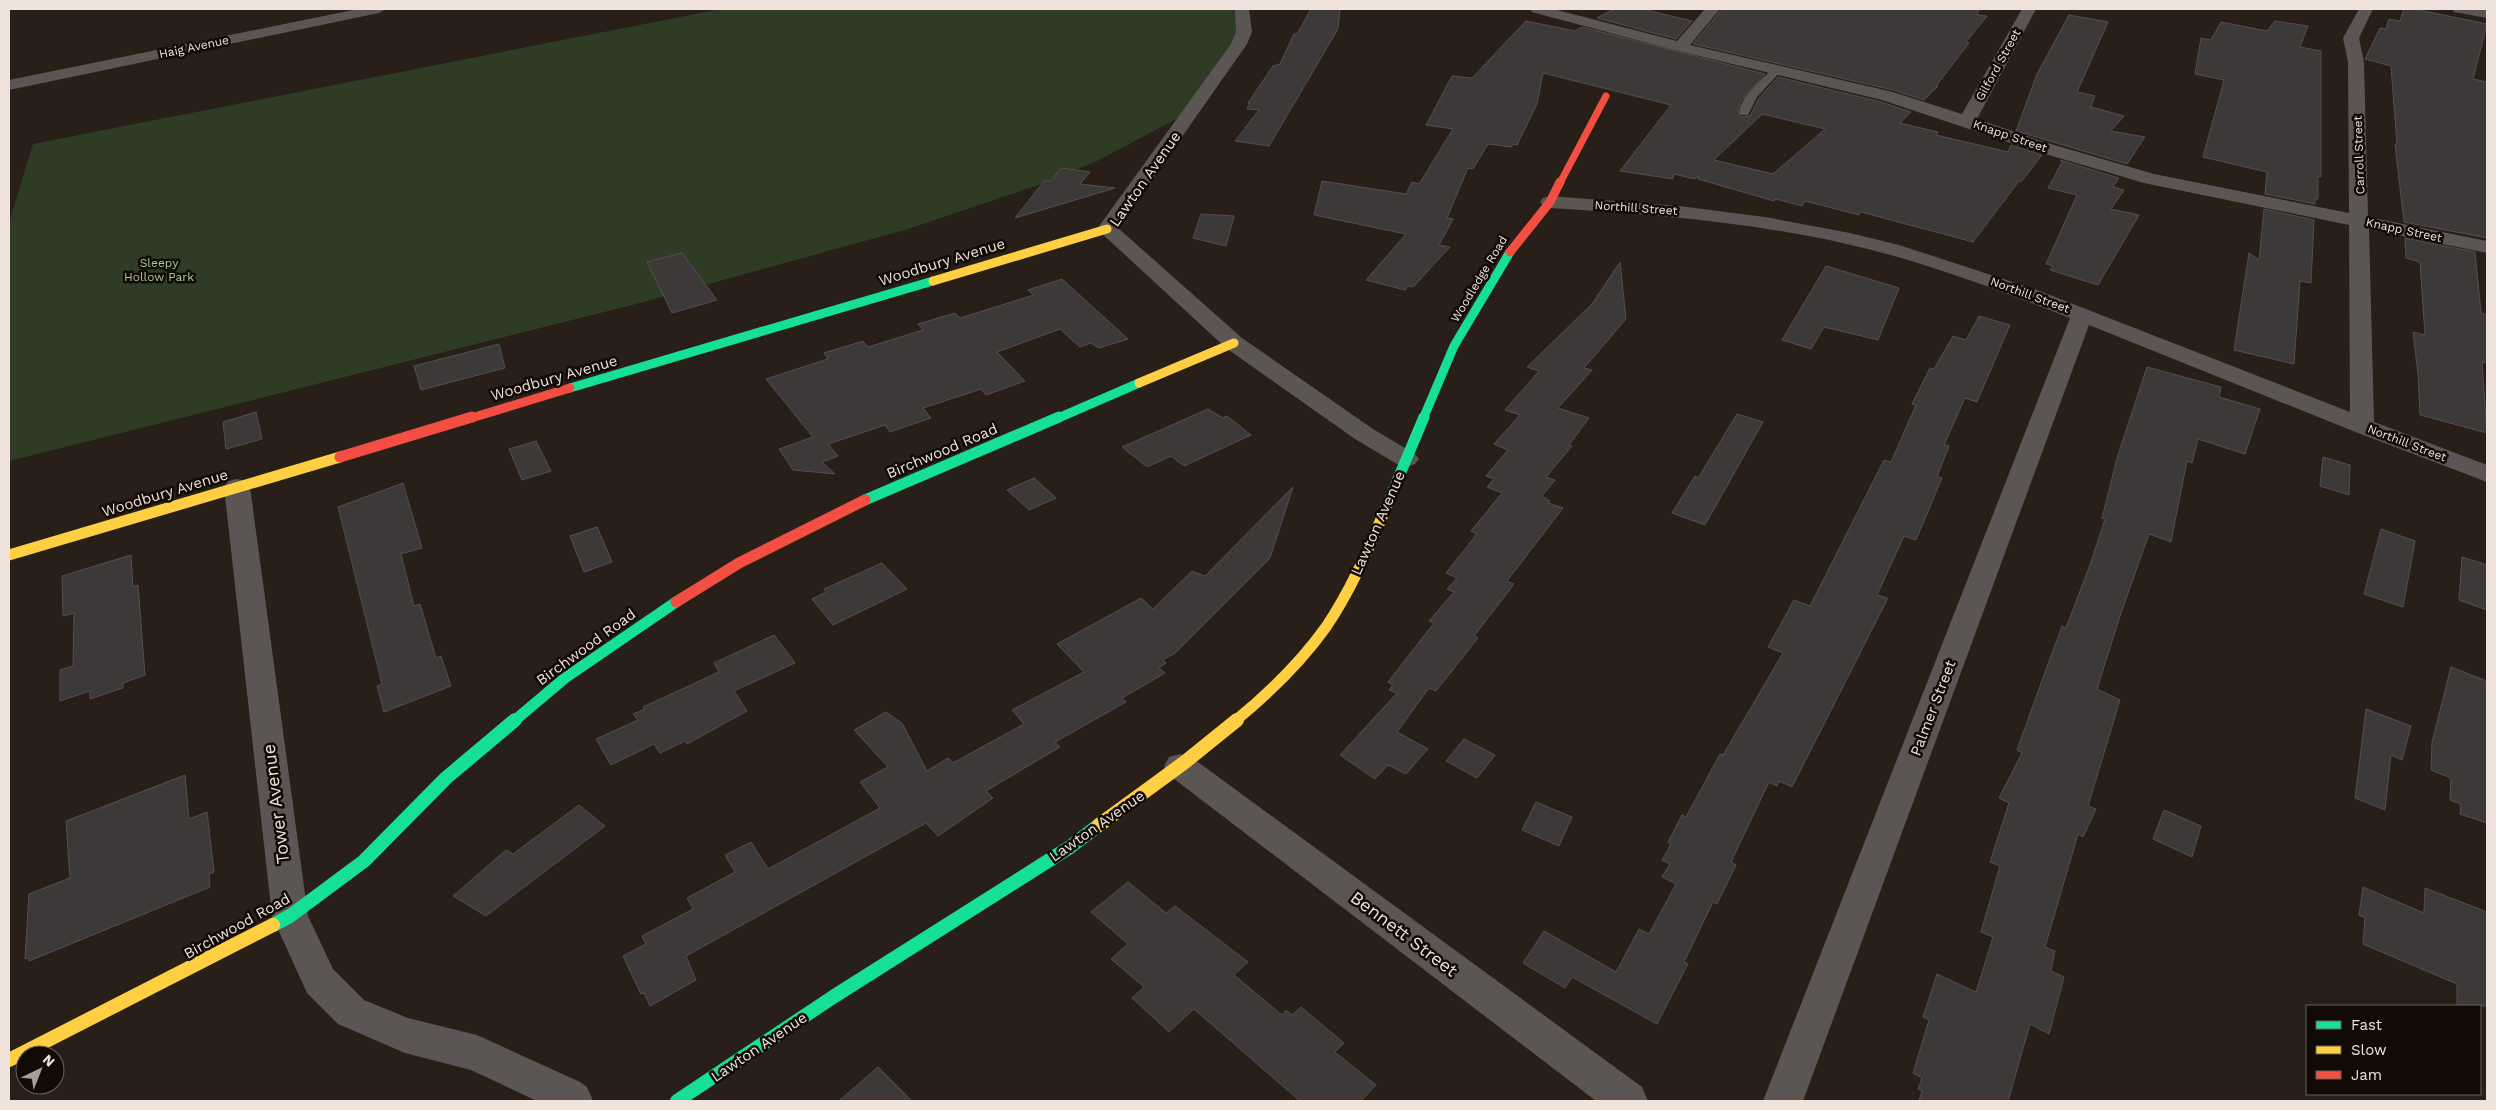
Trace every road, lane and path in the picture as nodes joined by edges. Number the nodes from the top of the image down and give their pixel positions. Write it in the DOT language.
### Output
graph roads {
  1 [pos="379,9"];
  2 [pos="1242,9"];
  3 [pos="1537,9"];
  4 [pos="1713,9"];
  5 [pos="2029,9"];
  6 [pos="2366,9"];
  7 [pos="2460,9"];
  8 [pos="2487,14"];
  9 [pos="1680,47"];
  10 [pos="1777,70"];
  11 [pos="9,85"];
  12 [pos="1606,96"];
  13 [pos="1744,113"];
  14 [pos="1967,121"];
  15 [pos="1550,202"];
  16 [pos="2360,220"];
  17 [pos="1107,229"];
  18 [pos="2487,247"];
  19 [pos="2082,315"];
  20 [pos="1234,343"];
  21 [pos="2362,426"];
  22 [pos="1406,459"];
  23 [pos="2487,474"];
  24 [pos="237,487"];
  25 [pos="9,555"];
  26 [pos="1180,766"];
  27 [pos="290,916"];
  28 [pos="9,1060"];
  29 [pos="573,1101"];
  30 [pos="678,1101"];
  31 [pos="1628,1101"];
  32 [pos="1783,1101"];
  1 -- 11 [label="street, Haig Avenue"];
  2 -- 17 [label="street, Lawton Avenue"];
  3 -- 9 [label="street, Knapp Street"];
  4 -- 9 [label="street"];
  5 -- 14 [label="street, Gilford Street"];
  6 -- 16 [label="street, Carroll Street"];
  7 -- 8 [label="street"];
  9 -- 10 [label="street, Knapp Street"];
  10 -- 13 [label="lane"];
  10 -- 14 [label="street, Knapp Street"];
  12 -- 15 [label="street, Woodledge Road"];
  14 -- 16 [label="street, Knapp Street"];
  15 -- 19 [label="street, Northill Street"];
  15 -- 22 [label="street, Woodledge Road"];
  16 -- 18 [label="street, Knapp Street"];
  16 -- 21 [label="street, Carroll Street"];
  17 -- 20 [label="street, Lawton Avenue"];
  17 -- 24 [label="street, Woodbury Avenue"];
  19 -- 21 [label="street, Northill Street"];
  19 -- 32 [label="street, Palmer Street"];
  20 -- 22 [label="street, Lawton Avenue"];
  20 -- 27 [label="street, Birchwood Road"];
  21 -- 23 [label="street, Northill Street"];
  22 -- 26 [label="street, Lawton Avenue"];
  24 -- 25 [label="street, Woodbury Avenue"];
  24 -- 27 [label="street, Tower Avenue"];
  26 -- 30 [label="street, Lawton Avenue"];
  26 -- 31 [label="street, Bennett Street"];
  27 -- 28 [label="street, Birchwood Road"];
  27 -- 29 [label="street, Tower Avenue"];
}
